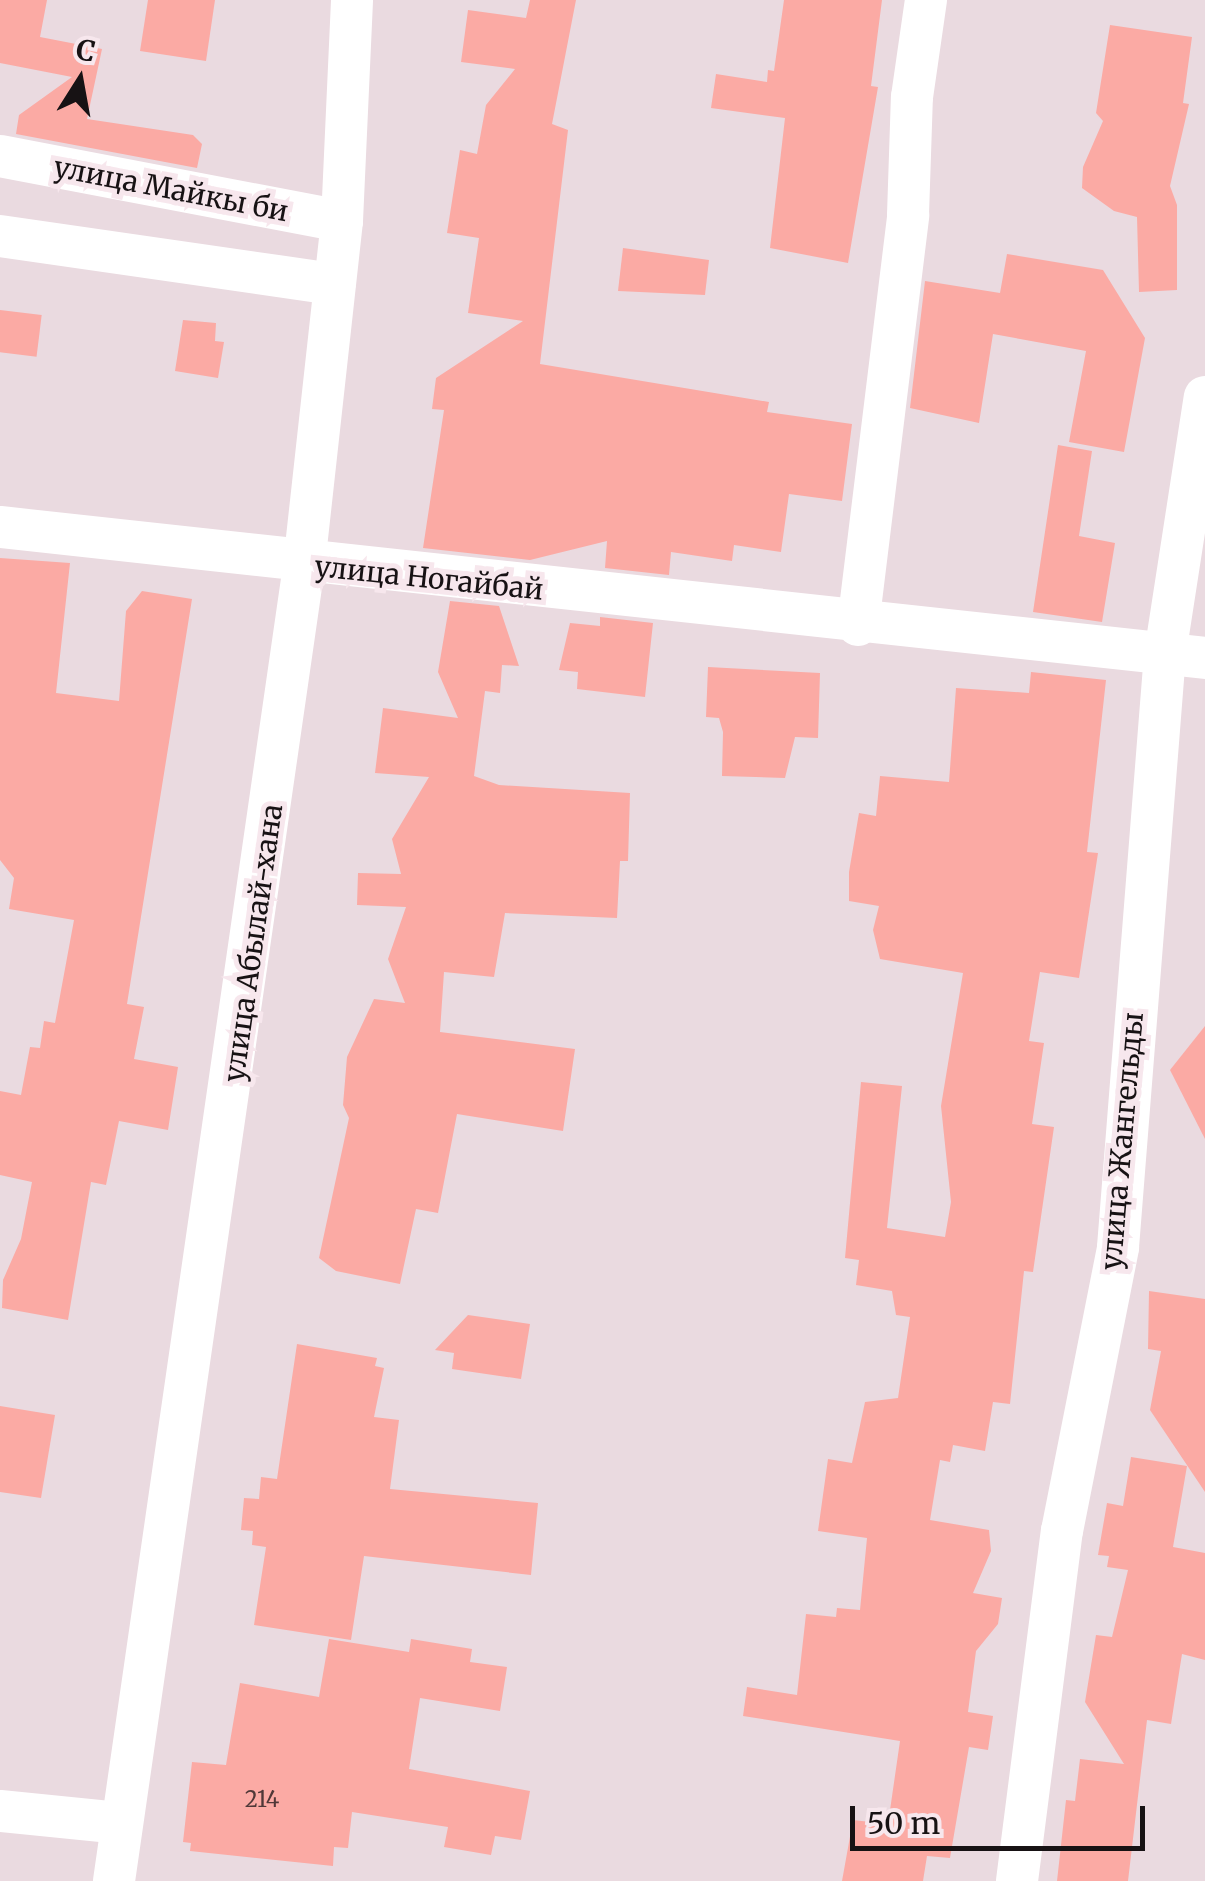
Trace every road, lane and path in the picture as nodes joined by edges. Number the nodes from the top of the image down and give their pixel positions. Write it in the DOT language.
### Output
graph roads {
  1 [pos="352,0"];
  2 [pos="926,0"];
  3 [pos="0,156"];
  4 [pos="342,221"];
  5 [pos="0,236"];
  6 [pos="335,284"];
  7 [pos="1205,397"];
  8 [pos="0,527"];
  9 [pos="304,565"];
  10 [pos="858,624"];
  11 [pos="1185,656"];
  12 [pos="0,1811"];
  13 [pos="121,1823"];
  14 [pos="114,1881"];
  15 [pos="1018,1881"];
  1 -- 4 [label="street, улица Абылай-хана"];
  2 -- 10 [label="street"];
  3 -- 4 [label="street, улица Майкы би"];
  4 -- 6 [label="street, улица Абылай-хана"];
  5 -- 6 [label="street"];
  6 -- 9 [label="street, улица Абылай-хана"];
  7 -- 11 [label="street, улица Жангельды"];
  8 -- 9 [label="street, улица Ногайбай"];
  9 -- 10 [label="street, улица Ногайбай"];
  9 -- 13 [label="street, улица Абылай-хана"];
  10 -- 11 [label="street, улица Ногайбай"];
  11 -- 15 [label="street, улица Жангельды"];
  12 -- 13 [label="street"];
  13 -- 14 [label="street, улица Абылай-хана"];
}
